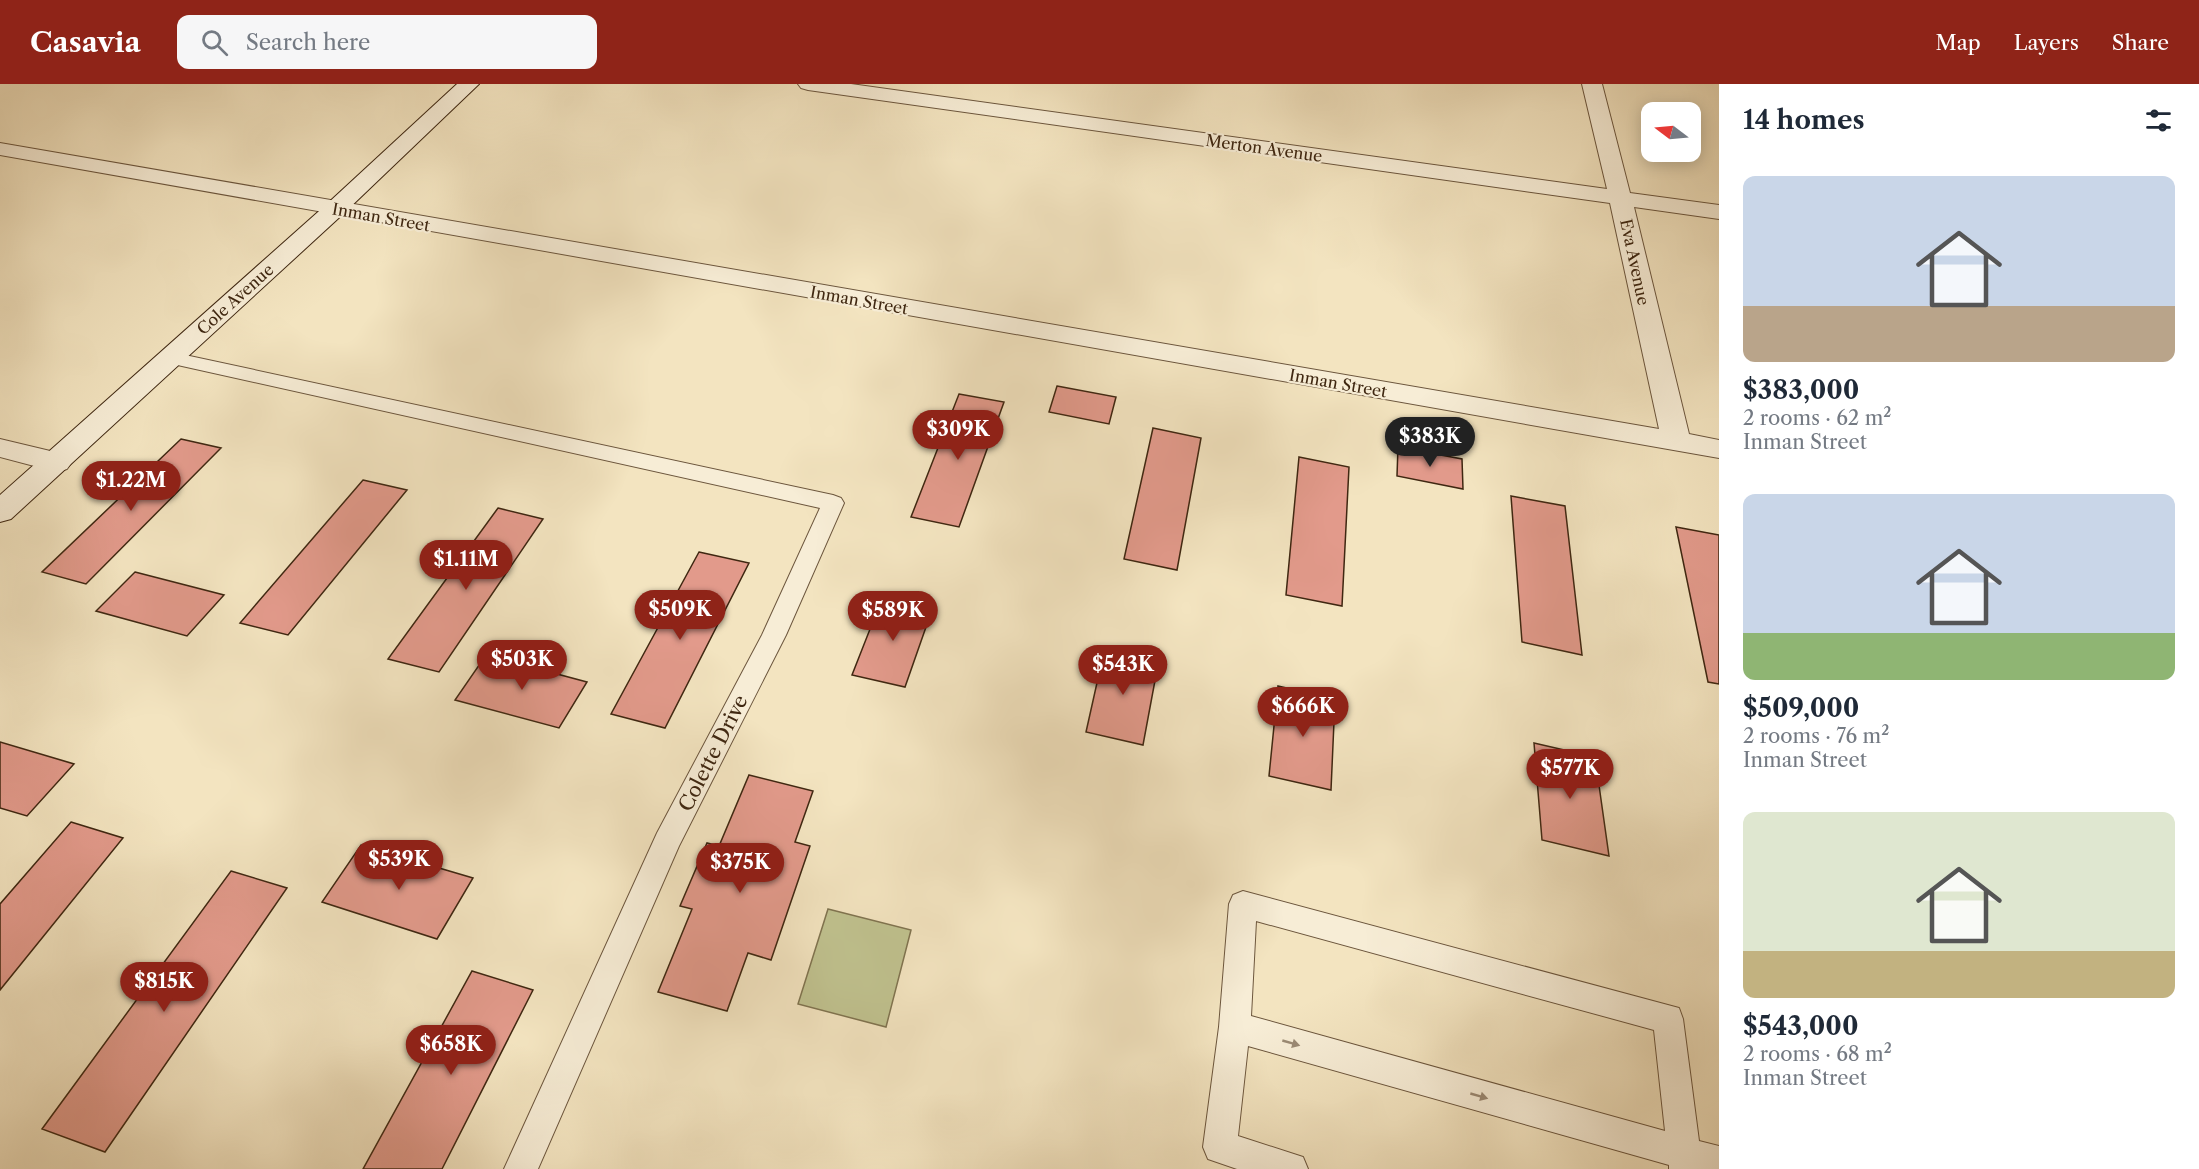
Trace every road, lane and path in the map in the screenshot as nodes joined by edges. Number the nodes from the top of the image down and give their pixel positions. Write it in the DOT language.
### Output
graph roads {
  1 [pos="469,84"];
  2 [pos="808,84"];
  3 [pos="1592,84"];
  4 [pos="844,86"];
  5 [pos="0,149"];
  6 [pos="1622,199"];
  7 [pos="335,209"];
  8 [pos="1719,212"];
  9 [pos="171,358"];
  10 [pos="1676,441"];
  11 [pos="0,448"];
  12 [pos="1719,449"];
  13 [pos="57,462"];
  14 [pos="0,512"];
  15 [pos="1234,1028"];
  16 [pos="1685,1161"];
  17 [pos="1719,1162"];
  18 [pos="521,1169"];
  19 [pos="1291,1169"];
  1 -- 7 [label="street, Cole Avenue"];
  2 -- 4 [label="street, Merton Avenue"];
  3 -- 6 [label="street, Eva Avenue"];
  4 -- 6 [label="street, Merton Avenue"];
  5 -- 7 [label="street, Inman Street"];
  6 -- 8 [label="street, Merton Avenue"];
  6 -- 10 [label="street, Eva Avenue"];
  7 -- 9 [label="street, Cole Avenue"];
  7 -- 10 [label="street, Inman Street"];
  9 -- 13 [label="street, Cole Avenue"];
  9 -- 18 [label="lane, Colette Drive"];
  10 -- 12 [label="street, Inman Street"];
  11 -- 13 [label="street"];
  13 -- 14 [label="street, Cole Avenue"];
  15 -- 16 [label="lane, one-way"];
  15 -- 16 [label="lane"];
  15 -- 19 [label="lane"];
  16 -- 17 [label="lane"];
}
